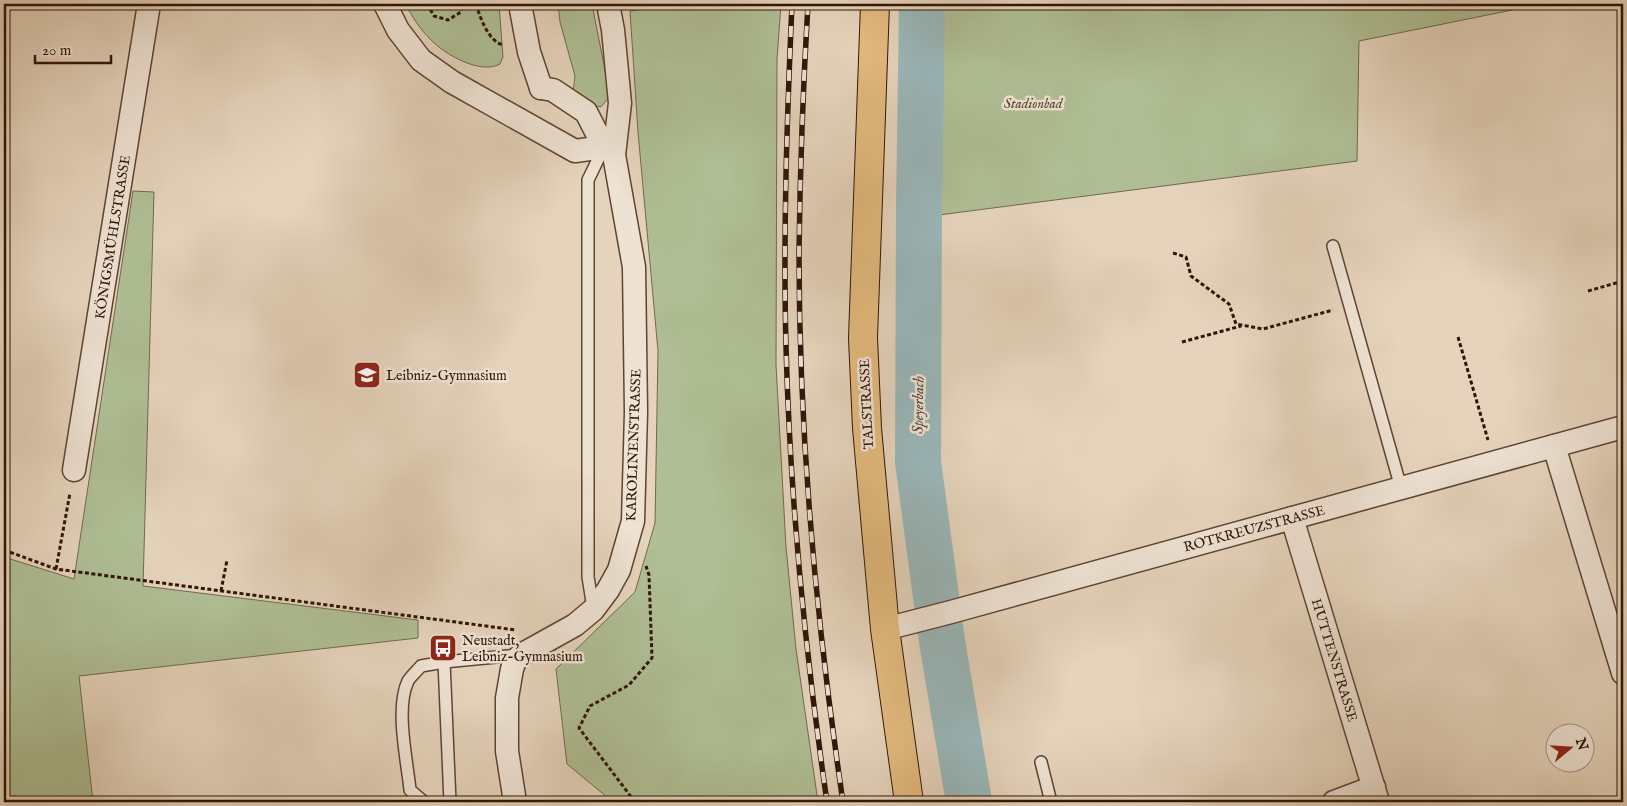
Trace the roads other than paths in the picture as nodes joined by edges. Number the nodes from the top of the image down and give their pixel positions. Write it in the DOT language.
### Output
graph roads {
  1 [pos="149,4"];
  2 [pos="385,4"];
  3 [pos="520,4"];
  4 [pos="608,4"];
  5 [pos="875,4"];
  6 [pos="541,88"];
  7 [pos="526,122"];
  8 [pos="609,151"];
  9 [pos="1333,246"];
  10 [pos="1623,427"];
  11 [pos="1554,446"];
  12 [pos="74,470"];
  13 [pos="1401,488"];
  14 [pos="1292,518"];
  15 [pos="593,610"];
  16 [pos="885,628"];
  17 [pos="521,655"];
  18 [pos="444,662"];
  19 [pos="1623,673"];
  20 [pos="1041,762"];
  21 [pos="1376,795"];
  22 [pos="424,802"];
  23 [pos="450,802"];
  24 [pos="515,802"];
  25 [pos="909,802"];
  26 [pos="1051,802"];
  27 [pos="1334,802"];
  1 -- 12 [label="street, KÖNIGSMÜHLSTRASSE"];
  2 -- 7 [label="street"];
  3 -- 6 [label="street"];
  4 -- 8 [label="street"];
  5 -- 16 [label="main road, TALSTRASSE"];
  6 -- 7 [label="street"];
  6 -- 8 [label="street"];
  7 -- 8 [label="street"];
  8 -- 15 [label="lane"];
  8 -- 15 [label="street, KAROLINENSTRASSE"];
  9 -- 13 [label="lane"];
  10 -- 11 [label="street, ROTKREUZSTRASSE"];
  11 -- 13 [label="street, ROTKREUZSTRASSE"];
  11 -- 19 [label="street"];
  13 -- 14 [label="street, ROTKREUZSTRASSE"];
  14 -- 16 [label="street, ROTKREUZSTRASSE"];
  14 -- 21 [label="street, HUTTENSTRASSE"];
  15 -- 17 [label="street, KAROLINENSTRASSE"];
  16 -- 25 [label="main road, TALSTRASSE"];
  17 -- 18 [label="lane"];
  17 -- 24 [label="street"];
  18 -- 22 [label="lane"];
  18 -- 23 [label="lane"];
  20 -- 26 [label="lane"];
  21 -- 27 [label="street"];
}
